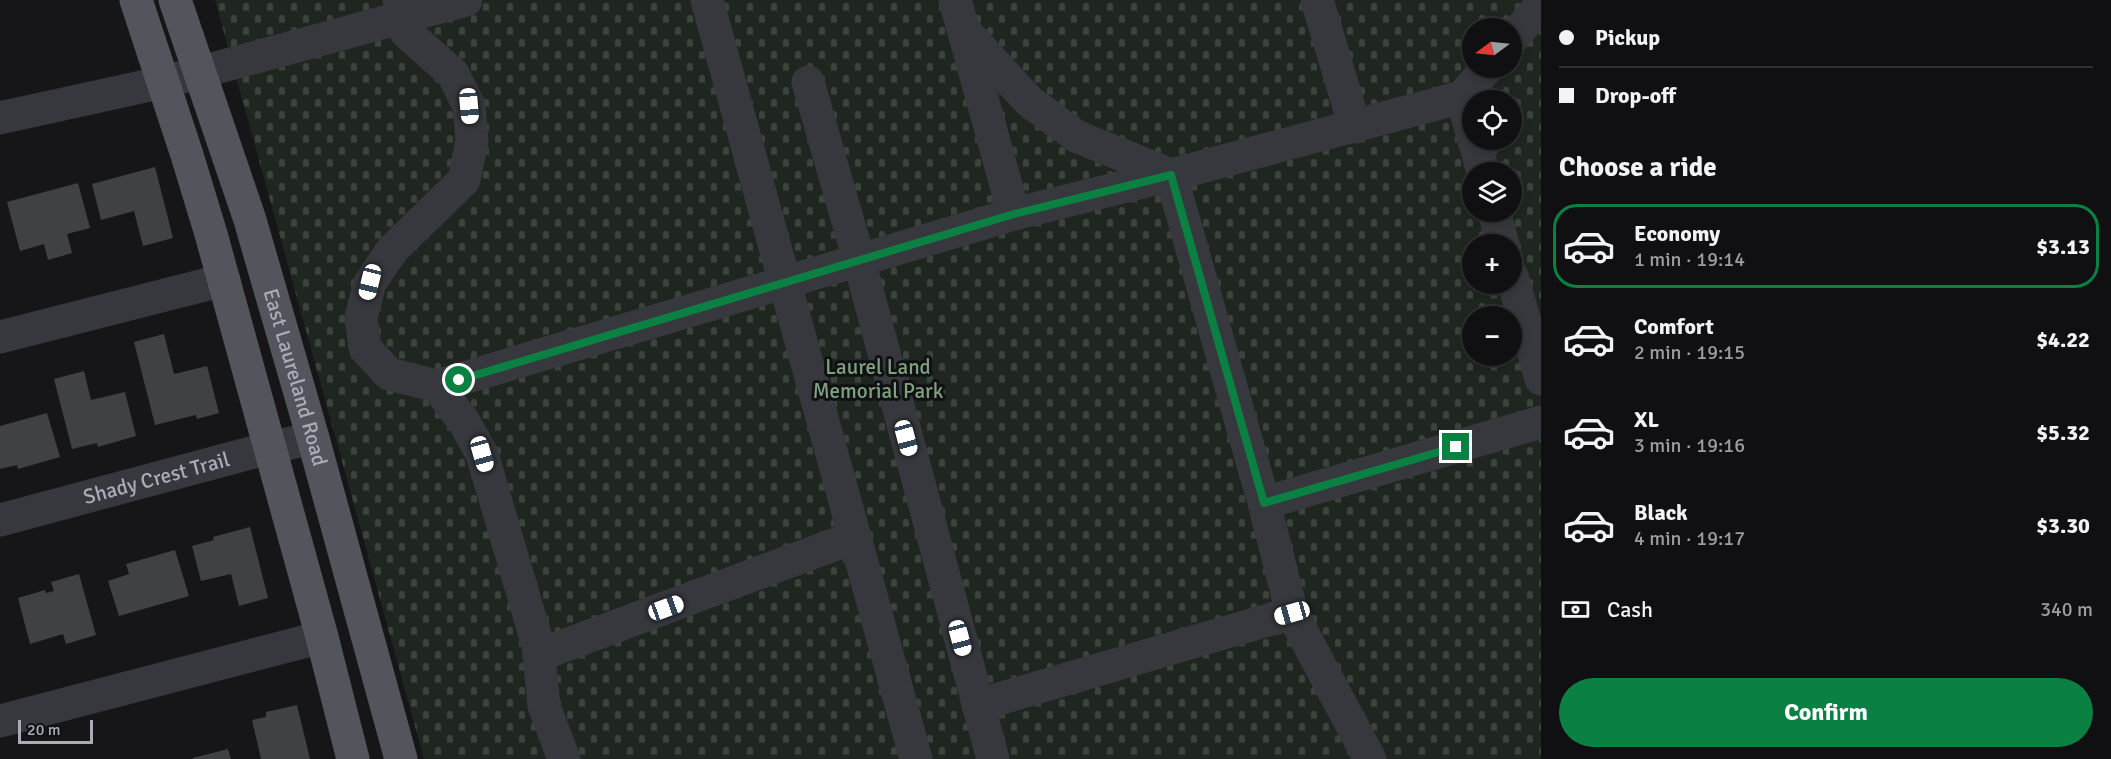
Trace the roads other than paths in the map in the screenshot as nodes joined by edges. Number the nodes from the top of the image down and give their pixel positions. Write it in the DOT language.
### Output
graph roads {
  1 [pos="136,0"];
  2 [pos="175,0"];
  3 [pos="466,0"];
  4 [pos="707,0"];
  5 [pos="1317,0"];
  6 [pos="1541,5"];
  7 [pos="401,9"];
  8 [pos="959,14"];
  9 [pos="1522,27"];
  10 [pos="199,73"];
  11 [pos="1478,78"];
  12 [pos="164,82"];
  13 [pos="808,82"];
  14 [pos="1468,90"];
  15 [pos="1462,97"];
  16 [pos="0,118"];
  17 [pos="1355,127"];
  18 [pos="1171,175"];
  19 [pos="1014,214"];
  20 [pos="859,260"];
  21 [pos="224,280"];
  22 [pos="784,281"];
  23 [pos="1517,294"];
  24 [pos="0,337"];
  25 [pos="1541,380"];
  26 [pos="437,386"];
  27 [pos="1541,422"];
  28 [pos="313,438"];
  29 [pos="269,448"];
  30 [pos="1264,503"];
  31 [pos="0,520"];
  32 [pos="855,537"];
  33 [pos="1292,613"];
  34 [pos="322,637"];
  35 [pos="539,655"];
  36 [pos="978,705"];
  37 [pos="0,722"];
  38 [pos="353,759"];
  39 [pos="401,759"];
  40 [pos="564,759"];
  41 [pos="916,759"];
  42 [pos="993,759"];
  43 [pos="1370,759"];
  1 -- 12 [label="main road, East Laureland Road"];
  2 -- 10 [label="main road, East Laureland Road"];
  3 -- 7 [label="street"];
  4 -- 22 [label="street"];
  5 -- 17 [label="street"];
  6 -- 9 [label="street"];
  7 -- 10 [label="street"];
  7 -- 26 [label="street"];
  8 -- 18 [label="street"];
  8 -- 19 [label="street"];
  10 -- 12 [label="street"];
  10 -- 28 [label="main road, East Laureland Road"];
  11 -- 14 [label="street"];
  12 -- 16 [label="street"];
  12 -- 21 [label="main road, East Laureland Road"];
  13 -- 20 [label="street"];
  15 -- 17 [label="street"];
  17 -- 18 [label="street"];
  18 -- 19 [label="street"];
  18 -- 30 [label="street"];
  19 -- 20 [label="street"];
  20 -- 22 [label="street"];
  20 -- 36 [label="street"];
  21 -- 24 [label="street"];
  21 -- 29 [label="main road, East Laureland Road"];
  22 -- 26 [label="street"];
  22 -- 32 [label="street"];
  23 -- 25 [label="street"];
  26 -- 35 [label="street"];
  27 -- 30 [label="street"];
  28 -- 29 [label="street, Shady Crest Trail"];
  28 -- 39 [label="main road, East Laureland Road"];
  29 -- 31 [label="street, Shady Crest Trail"];
  29 -- 34 [label="main road, East Laureland Road"];
  30 -- 33 [label="street"];
  32 -- 35 [label="street"];
  32 -- 41 [label="street"];
  33 -- 36 [label="street"];
  33 -- 43 [label="street"];
  34 -- 37 [label="street"];
  34 -- 38 [label="main road, East Laureland Road"];
  35 -- 40 [label="street"];
  36 -- 42 [label="street"];
}
